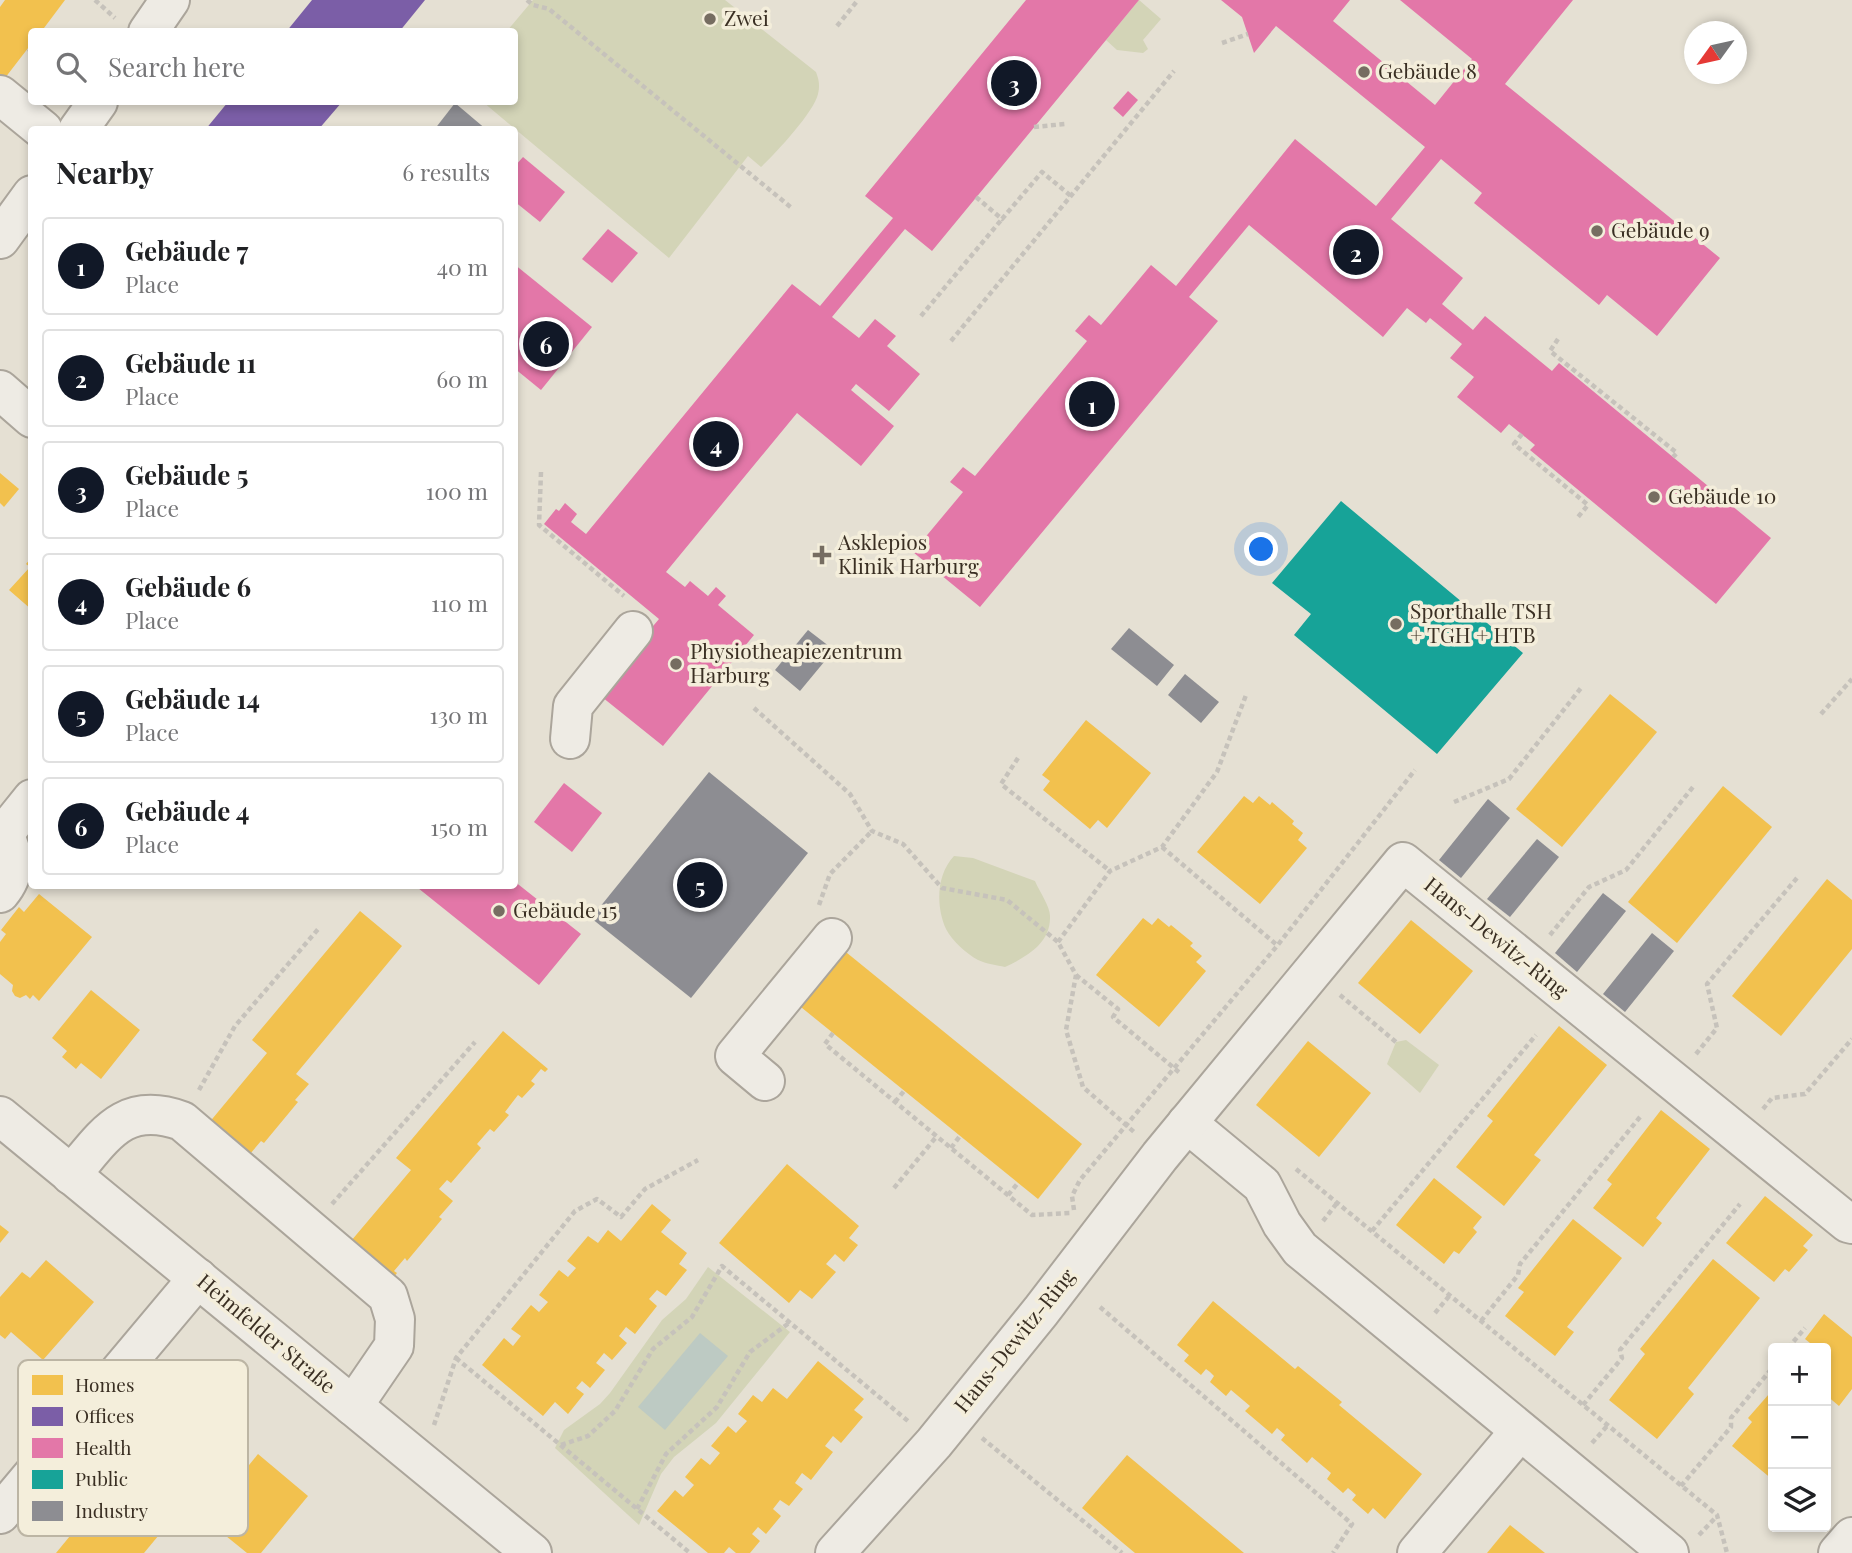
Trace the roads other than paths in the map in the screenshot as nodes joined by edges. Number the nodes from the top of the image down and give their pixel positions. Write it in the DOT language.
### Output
graph roads {
  1 [pos="170,0"];
  2 [pos="151,28"];
  3 [pos="0,95"];
  4 [pos="96,105"];
  5 [pos="39,126"];
  6 [pos="81,126"];
  7 [pos="28,200"];
  8 [pos="0,239"];
  9 [pos="0,390"];
  10 [pos="28,414"];
  11 [pos="633,631"];
  12 [pos="570,739"];
  13 [pos="28,804"];
  14 [pos="0,893"];
  15 [pos="832,938"];
  16 [pos="765,1080"];
  17 [pos="1198,1110"];
  18 [pos="0,1116"];
  19 [pos="71,1175"];
  20 [pos="1852,1224"];
  21 [pos="198,1278"];
  22 [pos="129,1360"];
  23 [pos="353,1406"];
  24 [pos="1520,1431"];
  25 [pos="18,1493"];
  26 [pos="0,1514"];
  27 [pos="1852,1537"];
  28 [pos="532,1553"];
  29 [pos="835,1553"];
  30 [pos="1417,1553"];
  31 [pos="1669,1553"];
  32 [pos="1839,1553"];
  1 -- 2 [label="street"];
  3 -- 5 [label="street"];
  4 -- 6 [label="street"];
  7 -- 8 [label="street"];
  9 -- 10 [label="street"];
  11 -- 12 [label="street"];
  13 -- 14 [label="street"];
  15 -- 16 [label="street"];
  17 -- 20 [label="street, Hans-Dewitz-Ring"];
  17 -- 24 [label="street"];
  17 -- 29 [label="street, Hans-Dewitz-Ring"];
  18 -- 19 [label="street, Heimfelder Straße"];
  19 -- 21 [label="street, Heimfelder Straße"];
  19 -- 23 [label="street"];
  21 -- 22 [label="street"];
  21 -- 23 [label="street, Heimfelder Straße"];
  23 -- 28 [label="street, Heimfelder Straße"];
  24 -- 30 [label="street"];
  24 -- 31 [label="street"];
  25 -- 26 [label="street"];
  27 -- 32 [label="street"];
}
